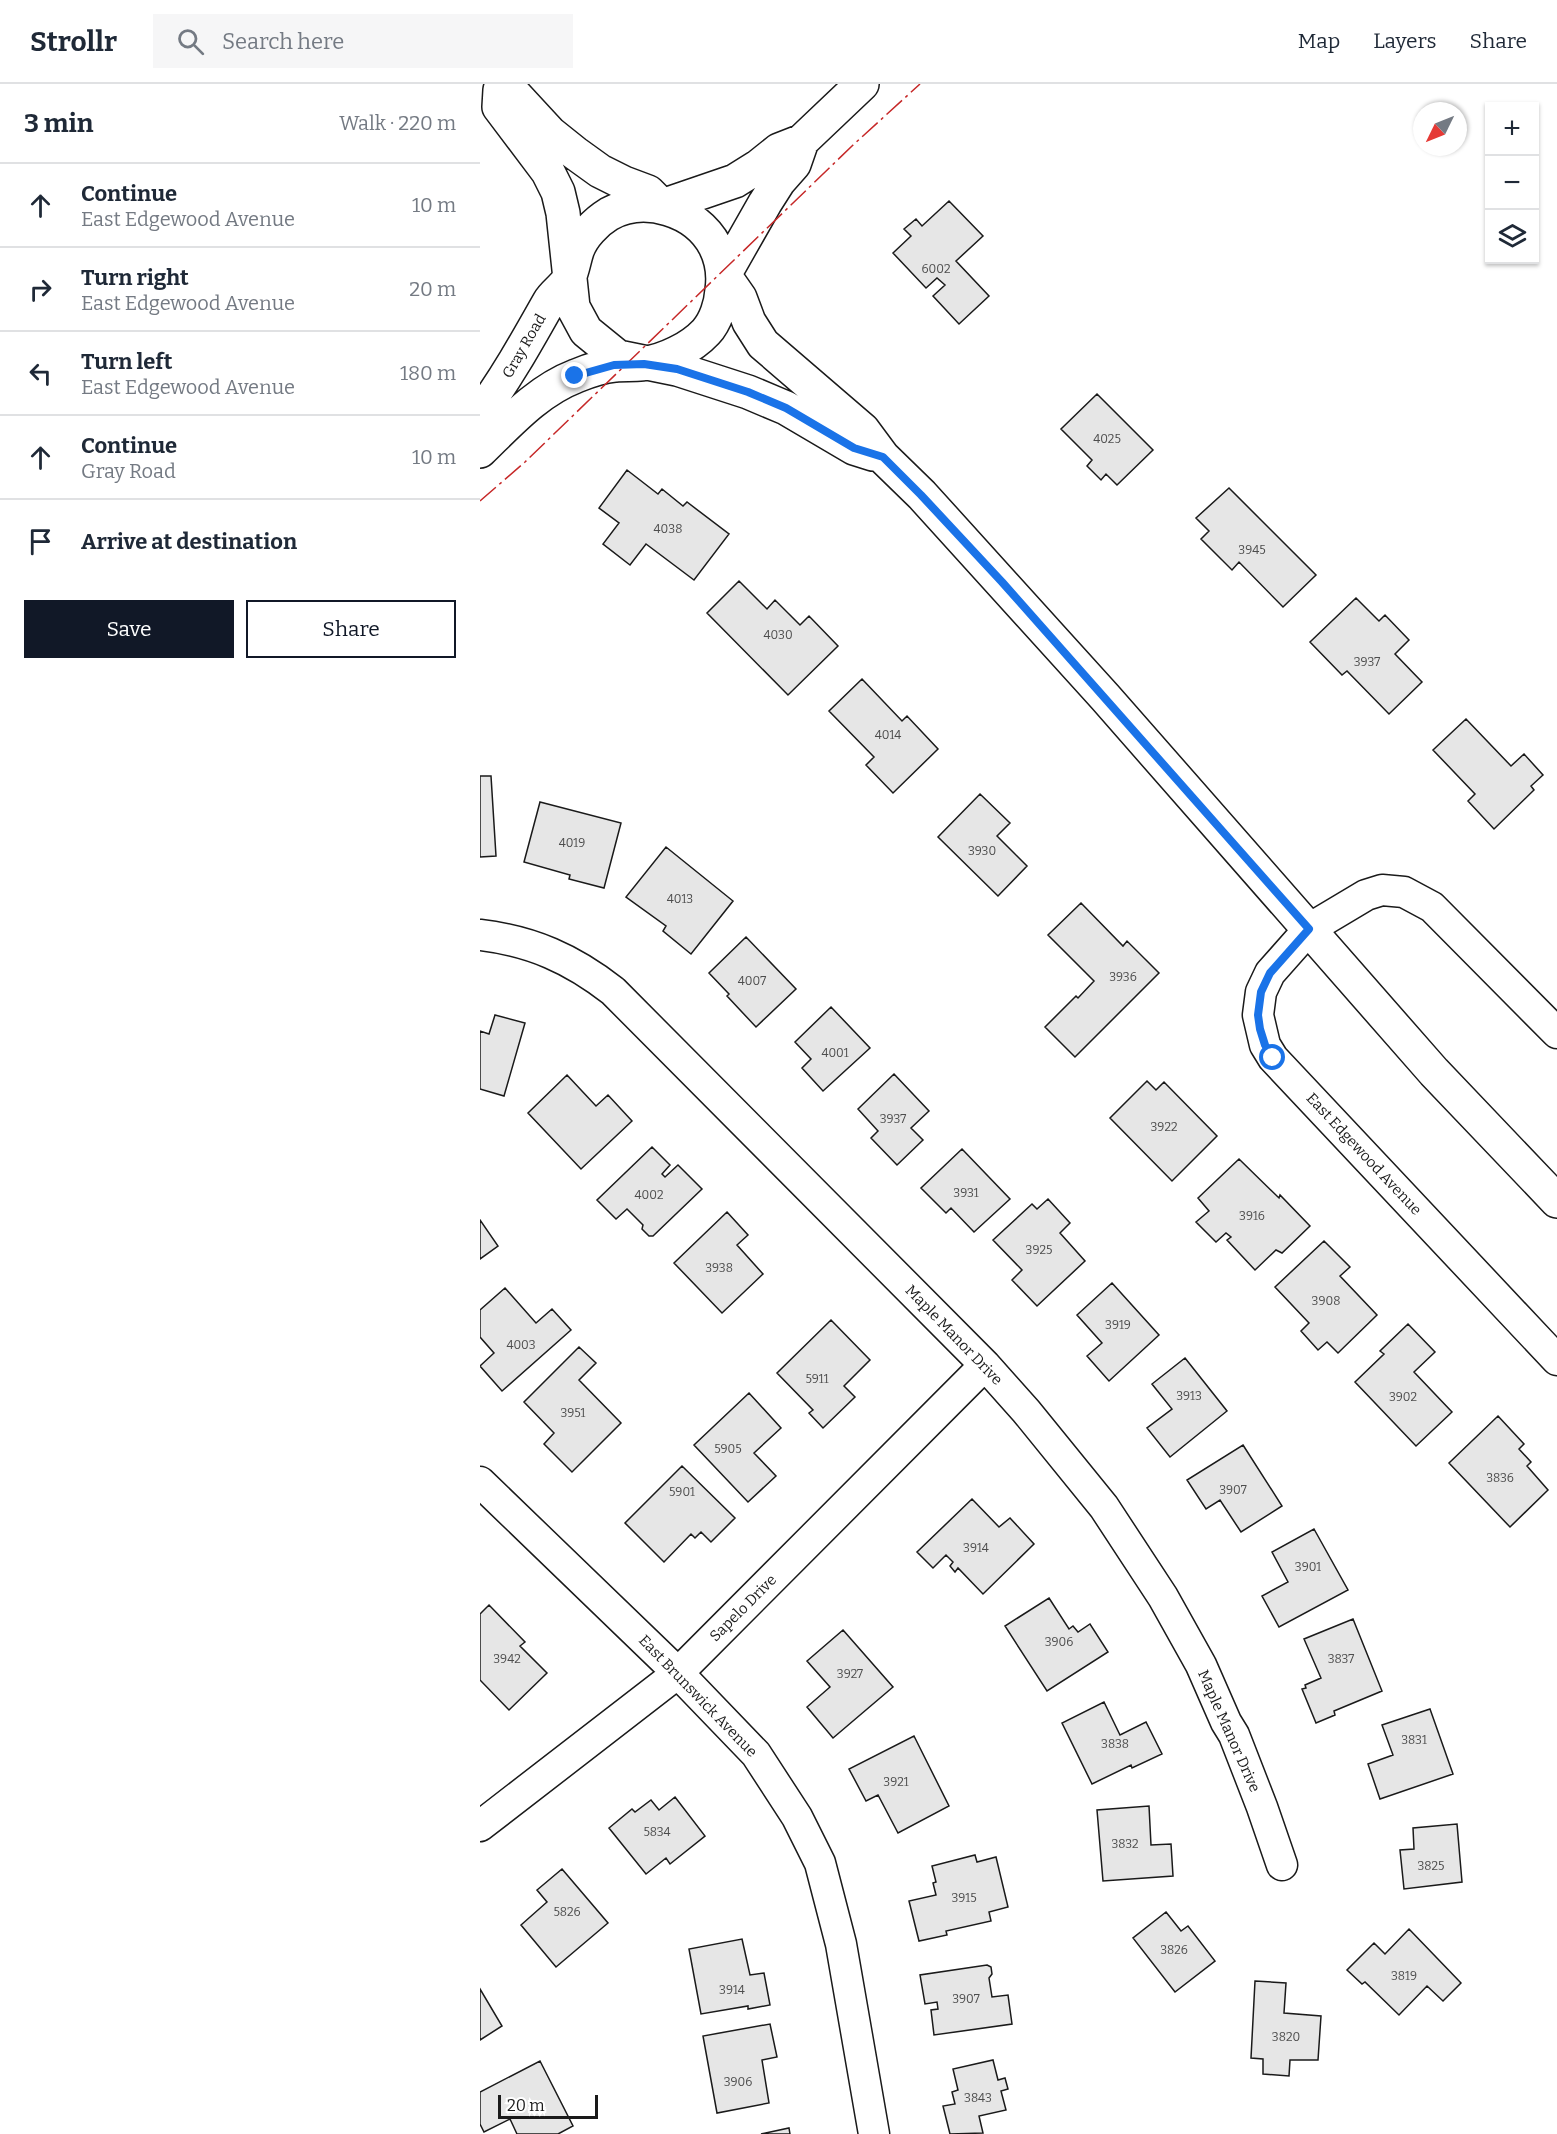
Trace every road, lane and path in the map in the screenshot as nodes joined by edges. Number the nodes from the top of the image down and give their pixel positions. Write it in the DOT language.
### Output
graph roads {
  1 [pos="862,84"];
  2 [pos="497,87"];
  3 [pos="802,141"];
  4 [pos="662,206"];
  5 [pos="724,275"];
  6 [pos="569,279"];
  7 [pos="644,364"];
  8 [pos="480,414"];
  9 [pos="480,451"];
  10 [pos="883,457"];
  11 [pos="1309,929"];
  12 [pos="480,935"];
  13 [pos="1557,1033"];
  14 [pos="1557,1201"];
  15 [pos="1557,1360"];
  16 [pos="985,1365"];
  17 [pos="480,1482"];
  18 [pos="678,1673"];
  19 [pos="480,1826"];
  20 [pos="1282,1865"];
  21 [pos="874,2134"];
  1 -- 3 [label="main road"];
  2 -- 4 [label="main road"];
  2 -- 6 [label="main road"];
  3 -- 4 [label="main road"];
  3 -- 5 [label="main road"];
  4 -- 5 [label="main road"];
  4 -- 6 [label="main road"];
  5 -- 7 [label="main road"];
  5 -- 10 [label="main road"];
  6 -- 7 [label="main road"];
  6 -- 8 [label="main road, Gray Road"];
  7 -- 9 [label="main road"];
  7 -- 10 [label="main road"];
  10 -- 11 [label="main road"];
  11 -- 13 [label="street, East Edgewood Avenue"];
  11 -- 14 [label="main road"];
  11 -- 15 [label="street, East Edgewood Avenue"];
  12 -- 16 [label="street, Maple Manor Drive"];
  16 -- 18 [label="street, Sapelo Drive"];
  16 -- 20 [label="street, Maple Manor Drive"];
  17 -- 18 [label="street, East Brunswick Avenue"];
  18 -- 19 [label="street, Sapelo Drive"];
  18 -- 21 [label="street, East Brunswick Avenue"];
}
